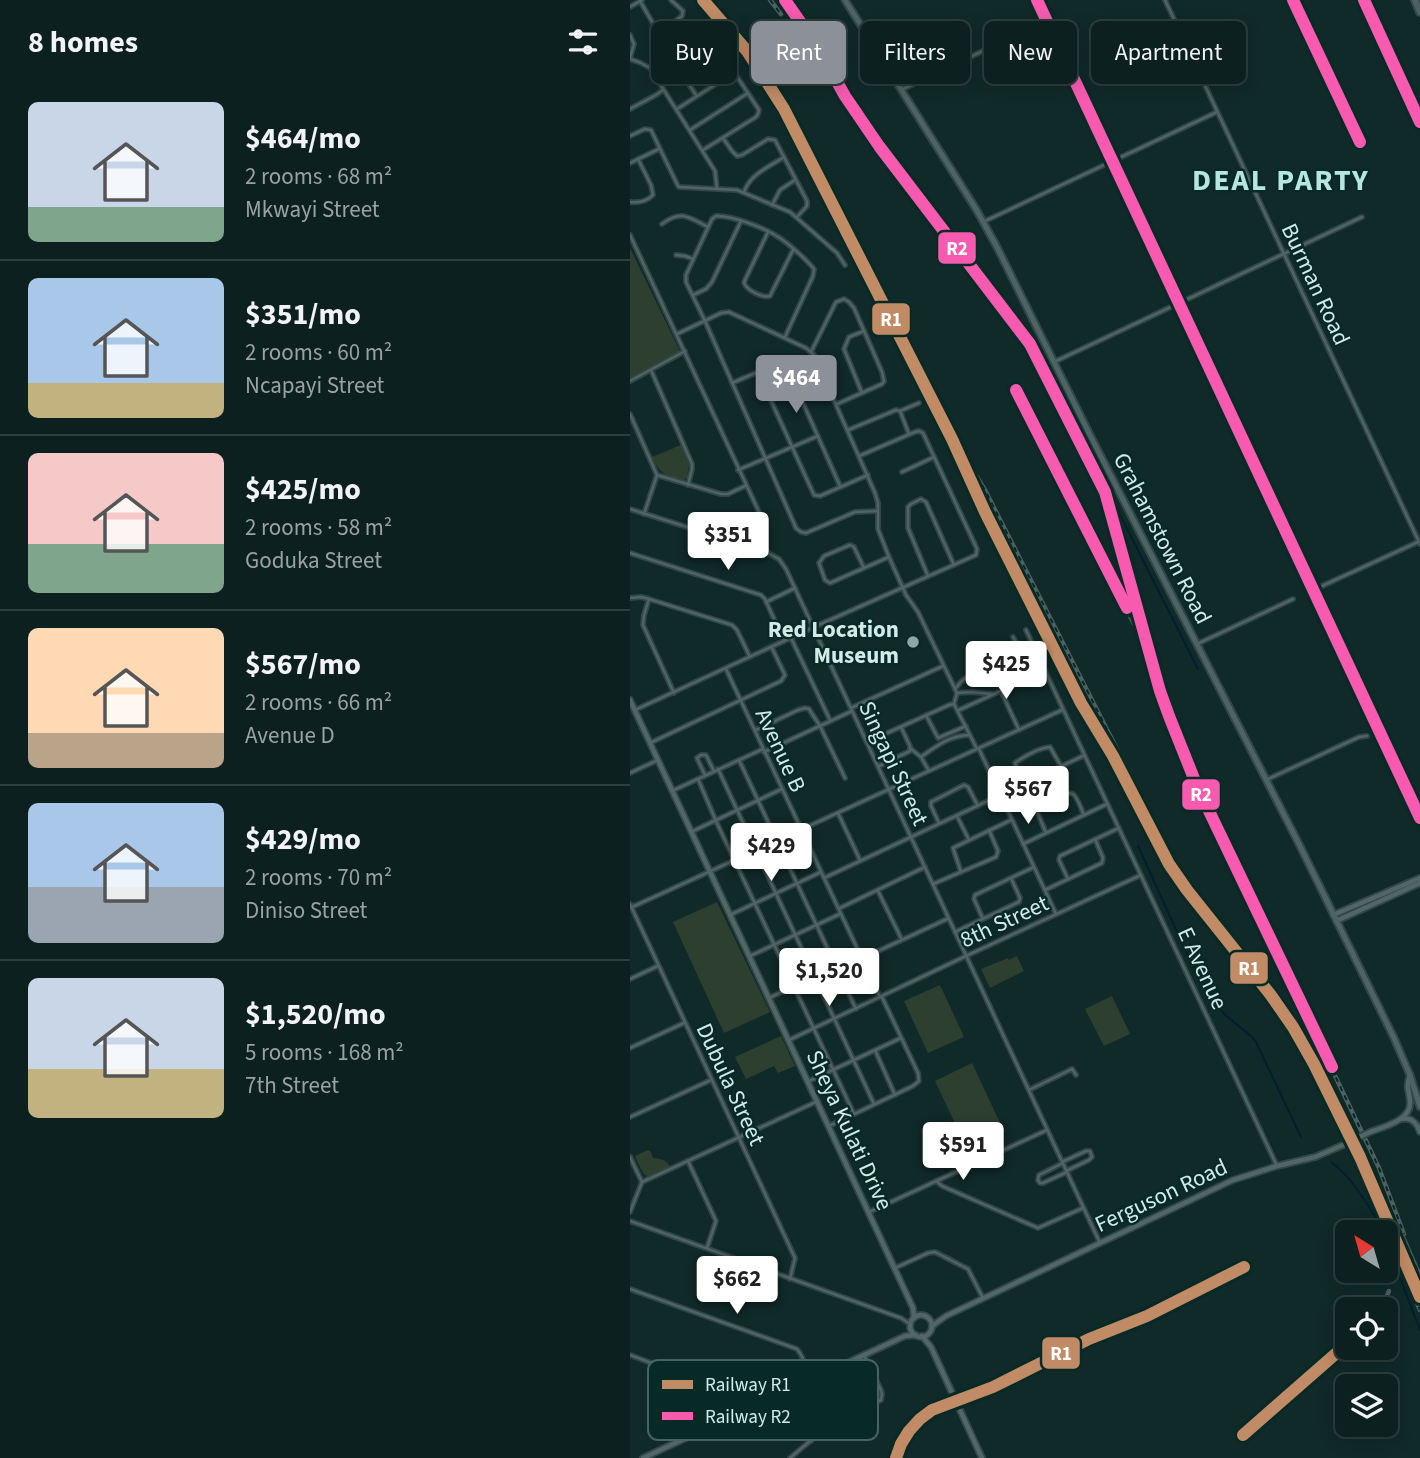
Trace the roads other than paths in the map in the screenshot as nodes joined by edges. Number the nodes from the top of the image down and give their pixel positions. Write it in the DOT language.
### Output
graph roads {
  1 [pos="671,0"];
  2 [pos="845,0"];
  3 [pos="1165,0"];
  4 [pos="1415,0"];
  5 [pos="641,1"];
  6 [pos="630,8"];
  7 [pos="1420,12"];
  8 [pos="630,35"];
  9 [pos="984,50"];
  10 [pos="630,59"];
  11 [pos="650,68"];
  12 [pos="663,89"];
  13 [pos="901,90"];
  14 [pos="748,93"];
  15 [pos="696,96"];
  16 [pos="630,109"];
  17 [pos="677,109"];
  18 [pos="1217,111"];
  19 [pos="690,130"];
  20 [pos="630,136"];
  21 [pos="723,138"];
  22 [pos="660,149"];
  23 [pos="703,150"];
  24 [pos="784,157"];
  25 [pos="638,159"];
  26 [pos="630,163"];
  27 [pos="796,179"];
  28 [pos="717,189"];
  29 [pos="744,192"];
  30 [pos="630,202"];
  31 [pos="772,205"];
  32 [pos="797,217"];
  33 [pos="1362,217"];
  34 [pos="741,221"];
  35 [pos="983,222"];
  36 [pos="662,224"];
  37 [pos="708,227"];
  38 [pos="768,232"];
  39 [pos="630,235"];
  40 [pos="793,250"];
  41 [pos="1284,253"];
  42 [pos="676,255"];
  43 [pos="693,259"];
  44 [pos="845,265"];
  45 [pos="692,295"];
  46 [pos="705,321"];
  47 [pos="864,331"];
  48 [pos="677,334"];
  49 [pos="785,337"];
  50 [pos="685,351"];
  51 [pos="811,352"];
  52 [pos="1054,362"];
  53 [pos="651,370"];
  54 [pos="758,372"];
  55 [pos="630,381"];
  56 [pos="732,383"];
  57 [pos="862,393"];
  58 [pos="919,402"];
  59 [pos="837,404"];
  60 [pos="900,411"];
  61 [pos="630,414"];
  62 [pos="848,430"];
  63 [pos="909,434"];
  64 [pos="818,436"];
  65 [pos="791,447"];
  66 [pos="859,456"];
  67 [pos="934,457"];
  68 [pos="765,458"];
  69 [pos="738,470"];
  70 [pos="902,472"];
  71 [pos="657,475"];
  72 [pos="867,475"];
  73 [pos="688,485"];
  74 [pos="745,486"];
  75 [pos="841,487"];
  76 [pos="630,509"];
  77 [pos="877,511"];
  78 [pos="644,514"];
  79 [pos="1420,542"];
  80 [pos="758,550"];
  81 [pos="630,553"];
  82 [pos="889,557"];
  83 [pos="954,565"];
  84 [pos="864,568"];
  85 [pos="928,576"];
  86 [pos="1322,586"];
  87 [pos="795,588"];
  88 [pos="903,588"];
  89 [pos="630,598"];
  90 [pos="649,599"];
  91 [pos="1293,599"];
  92 [pos="766,602"];
  93 [pos="814,627"];
  94 [pos="1026,630"];
  95 [pos="1013,637"];
  96 [pos="791,638"];
  97 [pos="784,641"];
  98 [pos="1016,642"];
  99 [pos="1197,644"];
  100 [pos="772,647"];
  101 [pos="1036,653"];
  102 [pos="750,658"];
  103 [pos="1032,664"];
  104 [pos="943,666"];
  105 [pos="726,668"];
  106 [pos="1044,671"];
  107 [pos="1034,676"];
  108 [pos="1020,682"];
  109 [pos="956,691"];
  110 [pos="1001,691"];
  111 [pos="674,693"];
  112 [pos="994,694"];
  113 [pos="630,700"];
  114 [pos="741,700"];
  115 [pos="954,704"];
  116 [pos="852,709"];
  117 [pos="635,710"];
  118 [pos="959,710"];
  119 [pos="1062,710"];
  120 [pos="926,715"];
  121 [pos="831,721"];
  122 [pos="820,726"];
  123 [pos="966,726"];
  124 [pos="901,727"];
  125 [pos="961,729"];
  126 [pos="1018,730"];
  127 [pos="754,731"];
  128 [pos="970,735"];
  129 [pos="960,736"];
  130 [pos="1367,736"];
  131 [pos="650,743"];
  132 [pos="868,745"];
  133 [pos="910,748"];
  134 [pos="978,749"];
  135 [pos="763,750"];
  136 [pos="1084,755"];
  137 [pos="920,757"];
  138 [pos="658,760"];
  139 [pos="739,760"];
  140 [pos="879,767"];
  141 [pos="1061,767"];
  142 [pos="716,770"];
  143 [pos="929,771"];
  144 [pos="630,773"];
  145 [pos="705,775"];
  146 [pos="1043,776"];
  147 [pos="845,778"];
  148 [pos="698,779"];
  149 [pos="1266,780"];
  150 [pos="1023,784"];
  151 [pos="782,789"];
  152 [pos="672,790"];
  153 [pos="889,790"];
  154 [pos="1001,796"];
  155 [pos="1053,799"];
  156 [pos="758,801"];
  157 [pos="1107,804"];
  158 [pos="978,806"];
  159 [pos="737,811"];
  160 [pos="838,813"];
  161 [pos="1084,815"];
  162 [pos="957,816"];
  163 [pos="1012,820"];
  164 [pos="716,821"];
  165 [pos="940,823"];
  166 [pos="1119,828"];
  167 [pos="801,830"];
  168 [pos="989,830"];
  169 [pos="692,832"];
  170 [pos="1046,833"];
  171 [pos="911,836"];
  172 [pos="968,839"];
  173 [pos="1095,839"];
  174 [pos="777,841"];
  175 [pos="1023,844"];
  176 [pos="756,850"];
  177 [pos="735,860"];
  178 [pos="860,860"];
  179 [pos="925,867"];
  180 [pos="1034,867"];
  181 [pos="709,872"];
  182 [pos="821,872"];
  183 [pos="961,872"];
  184 [pos="1142,875"];
  185 [pos="824,878"];
  186 [pos="1011,878"];
  187 [pos="1068,879"];
  188 [pos="1420,880"];
  189 [pos="796,884"];
  190 [pos="933,884"];
  191 [pos="1045,890"];
  192 [pos="878,891"];
  193 [pos="776,894"];
  194 [pos="755,904"];
  195 [pos="630,906"];
  196 [pos="838,909"];
  197 [pos="841,914"];
  198 [pos="1056,914"];
  199 [pos="730,915"];
  200 [pos="949,918"];
  201 [pos="1335,918"];
  202 [pos="983,919"];
  203 [pos="817,925"];
  204 [pos="955,932"];
  205 [pos="795,935"];
  206 [pos="902,939"];
  207 [pos="775,945"];
  208 [pos="750,956"];
  209 [pos="966,956"];
  210 [pos="861,957"];
  211 [pos="658,966"];
  212 [pos="836,967"];
  213 [pos="815,977"];
  214 [pos="630,979"];
  215 [pos="794,986"];
  216 [pos="881,997"];
  217 [pos="769,998"];
  218 [pos="856,1009"];
  219 [pos="834,1019"];
  220 [pos="684,1023"];
  221 [pos="814,1028"];
  222 [pos="901,1038"];
  223 [pos="789,1040"];
  224 [pos="630,1048"];
  225 [pos="874,1050"];
  226 [pos="853,1060"];
  227 [pos="833,1069"];
  228 [pos="1076,1075"];
  229 [pos="1410,1075"];
  230 [pos="711,1080"];
  231 [pos="808,1081"];
  232 [pos="1029,1090"];
  233 [pos="895,1095"];
  234 [pos="818,1101"];
  235 [pos="874,1104"];
  236 [pos="1420,1107"];
  237 [pos="854,1114"];
  238 [pos="630,1117"];
  239 [pos="1401,1119"];
  240 [pos="829,1126"];
  241 [pos="1047,1130"];
  242 [pos="1420,1132"];
  243 [pos="738,1138"];
  244 [pos="630,1157"];
  245 [pos="688,1161"];
  246 [pos="1063,1163"];
  247 [pos="1277,1166"];
  248 [pos="1067,1171"];
  249 [pos="936,1181"];
  250 [pos="642,1182"];
  251 [pos="1084,1208"];
  252 [pos="630,1212"];
  253 [pos="869,1212"];
  254 [pos="630,1221"];
  255 [pos="1100,1243"];
  256 [pos="707,1248"];
  257 [pos="895,1268"];
  258 [pos="790,1279"];
  259 [pos="630,1289"];
  260 [pos="983,1298"];
  261 [pos="913,1308"];
  262 [pos="921,1315"];
  263 [pos="914,1318"];
  264 [pos="942,1318"];
  265 [pos="903,1319"];
  266 [pos="929,1319"];
  267 [pos="911,1327"];
  268 [pos="931,1328"];
  269 [pos="915,1335"];
  270 [pos="905,1336"];
  271 [pos="922,1336"];
  272 [pos="931,1348"];
  273 [pos="630,1355"];
  274 [pos="864,1355"];
  275 [pos="804,1360"];
  276 [pos="853,1360"];
  277 [pos="866,1360"];
  278 [pos="648,1362"];
  279 [pos="878,1384"];
  280 [pos="878,1401"];
  281 [pos="682,1440"];
  282 [pos="811,1441"];
  283 [pos="643,1458"];
  284 [pos="790,1458"];
  285 [pos="982,1458"];
  1 -- 5 [label="street"];
  2 -- 13 [label="main road, Grahamstown Road"];
  3 -- 18 [label="street, Burman Road"];
  4 -- 7 [label="highway"];
  5 -- 6 [label="street"];
  8 -- 10 [label="street"];
  9 -- 13 [label="street"];
  10 -- 11 [label="street"];
  11 -- 12 [label="street"];
  11 -- 15 [label="street"];
  12 -- 16 [label="street"];
  12 -- 17 [label="street"];
  13 -- 35 [label="main road, Grahamstown Road"];
  14 -- 15 [label="street"];
  14 -- 19 [label="street"];
  14 -- 21 [label="street"];
  15 -- 17 [label="street"];
  17 -- 19 [label="street"];
  18 -- 35 [label="street"];
  18 -- 41 [label="street, Burman Road"];
  19 -- 23 [label="street"];
  20 -- 22 [label="street"];
  21 -- 23 [label="street"];
  21 -- 24 [label="street"];
  22 -- 25 [label="street"];
  22 -- 28 [label="street"];
  23 -- 28 [label="street"];
  24 -- 27 [label="street"];
  24 -- 29 [label="street"];
  25 -- 26 [label="street"];
  25 -- 30 [label="street"];
  27 -- 31 [label="street"];
  27 -- 32 [label="street"];
  28 -- 29 [label="street"];
  29 -- 31 [label="street"];
  31 -- 32 [label="street"];
  32 -- 44 [label="street"];
  33 -- 41 [label="street"];
  34 -- 37 [label="street"];
  34 -- 38 [label="street"];
  34 -- 45 [label="street"];
  35 -- 52 [label="main road, Grahamstown Road"];
  36 -- 37 [label="street"];
  37 -- 43 [label="street"];
  38 -- 40 [label="street"];
  38 -- 40 [label="street"];
  39 -- 48 [label="street"];
  40 -- 49 [label="street"];
  41 -- 52 [label="street"];
  41 -- 79 [label="street, Burman Road"];
  42 -- 43 [label="street"];
  43 -- 45 [label="street"];
  45 -- 46 [label="street"];
  46 -- 48 [label="street"];
  46 -- 49 [label="street"];
  46 -- 56 [label="street"];
  47 -- 51 [label="street"];
  47 -- 57 [label="street"];
  47 -- 57 [label="street"];
  48 -- 50 [label="street"];
  49 -- 51 [label="street"];
  50 -- 53 [label="street"];
  50 -- 69 [label="street"];
  51 -- 59 [label="street"];
  52 -- 99 [label="main road, Grahamstown Road"];
  53 -- 55 [label="street"];
  53 -- 73 [label="street"];
  54 -- 56 [label="street"];
  54 -- 64 [label="street"];
  54 -- 65 [label="street"];
  56 -- 68 [label="street"];
  57 -- 59 [label="street"];
  58 -- 60 [label="street"];
  59 -- 62 [label="street"];
  60 -- 62 [label="street"];
  60 -- 63 [label="street"];
  61 -- 71 [label="street"];
  62 -- 66 [label="street"];
  63 -- 66 [label="street"];
  63 -- 67 [label="street"];
  64 -- 65 [label="street"];
  64 -- 75 [label="street"];
  65 -- 68 [label="street"];
  65 -- 75 [label="street"];
  66 -- 72 [label="street"];
  67 -- 70 [label="street"];
  67 -- 83 [label="street"];
  68 -- 69 [label="street"];
  68 -- 77 [label="street"];
  69 -- 74 [label="street"];
  71 -- 73 [label="street"];
  71 -- 78 [label="street"];
  72 -- 75 [label="street"];
  72 -- 77 [label="street"];
  73 -- 74 [label="street"];
  74 -- 80 [label="street"];
  76 -- 78 [label="street, Singapi Street"];
  77 -- 82 [label="street"];
  78 -- 80 [label="street, Singapi Street"];
  79 -- 86 [label="street"];
  80 -- 87 [label="street, Singapi Street"];
  81 -- 92 [label="street"];
  82 -- 84 [label="street"];
  82 -- 88 [label="street"];
  83 -- 85 [label="street"];
  83 -- 85 [label="street"];
  84 -- 84 [label="street"];
  85 -- 88 [label="street"];
  87 -- 92 [label="street"];
  87 -- 93 [label="street, Singapi Street"];
  88 -- 93 [label="street"];
  88 -- 104 [label="street"];
  89 -- 90 [label="street"];
  90 -- 102 [label="street"];
  90 -- 111 [label="street"];
  91 -- 99 [label="street"];
  92 -- 97 [label="street"];
  93 -- 96 [label="street"];
  93 -- 116 [label="street, Singapi Street"];
  94 -- 101 [label="street, E Avenue"];
  95 -- 98 [label="street"];
  96 -- 97 [label="street"];
  96 -- 121 [label="street"];
  97 -- 100 [label="street"];
  98 -- 103 [label="street"];
  98 -- 109 [label="street"];
  99 -- 149 [label="main road, Grahamstown Road"];
  100 -- 102 [label="street"];
  100 -- 114 [label="street"];
  101 -- 103 [label="street"];
  101 -- 106 [label="street, E Avenue"];
  102 -- 105 [label="street"];
  103 -- 107 [label="street"];
  103 -- 108 [label="street"];
  104 -- 109 [label="street"];
  104 -- 116 [label="street"];
  105 -- 111 [label="street"];
  105 -- 114 [label="street, Avenue B"];
  106 -- 107 [label="street"];
  106 -- 119 [label="street, E Avenue"];
  107 -- 108 [label="street"];
  108 -- 110 [label="street"];
  109 -- 112 [label="street"];
  109 -- 115 [label="street"];
  110 -- 112 [label="street"];
  110 -- 126 [label="street"];
  111 -- 117 [label="street"];
  112 -- 118 [label="street"];
  113 -- 117 [label="street, Sheya Kulati Drive"];
  114 -- 127 [label="street, Avenue B"];
  114 -- 131 [label="street"];
  115 -- 118 [label="street"];
  115 -- 120 [label="street"];
  116 -- 121 [label="street"];
  116 -- 132 [label="street, Singapi Street"];
  117 -- 131 [label="street, Sheya Kulati Drive"];
  118 -- 123 [label="street"];
  119 -- 126 [label="street"];
  119 -- 136 [label="street, E Avenue"];
  120 -- 124 [label="street"];
  120 -- 125 [label="street"];
  121 -- 122 [label="street"];
  122 -- 127 [label="street"];
  122 -- 135 [label="street"];
  122 -- 147 [label="street"];
  123 -- 125 [label="street"];
  123 -- 128 [label="street"];
  124 -- 132 [label="street"];
  124 -- 133 [label="street"];
  125 -- 129 [label="street"];
  126 -- 134 [label="street"];
  127 -- 135 [label="street, Avenue B"];
  128 -- 129 [label="street"];
  128 -- 134 [label="street"];
  129 -- 137 [label="street"];
  130 -- 149 [label="street"];
  131 -- 138 [label="street, Sheya Kulati Drive"];
  132 -- 140 [label="street, Singapi Street"];
  133 -- 137 [label="street"];
  133 -- 140 [label="street"];
  134 -- 143 [label="street"];
  134 -- 154 [label="street"];
  135 -- 139 [label="street"];
  135 -- 151 [label="street, Avenue B"];
  136 -- 141 [label="street"];
  136 -- 157 [label="street, E Avenue"];
  137 -- 143 [label="street"];
  138 -- 144 [label="street"];
  138 -- 152 [label="street, Sheya Kulati Drive"];
  139 -- 142 [label="street"];
  139 -- 156 [label="street"];
  140 -- 153 [label="street, Singapi Street"];
  141 -- 146 [label="street"];
  141 -- 150 [label="street"];
  142 -- 145 [label="street"];
  142 -- 145 [label="street"];
  142 -- 159 [label="street"];
  143 -- 153 [label="street"];
  145 -- 148 [label="street"];
  146 -- 150 [label="street"];
  146 -- 155 [label="street"];
  148 -- 152 [label="street"];
  148 -- 164 [label="street"];
  149 -- 201 [label="main road, Grahamstown Road"];
  150 -- 154 [label="street"];
  151 -- 156 [label="street"];
  151 -- 167 [label="street, Avenue B"];
  152 -- 169 [label="street, Sheya Kulati Drive"];
  153 -- 160 [label="street"];
  153 -- 171 [label="street, Singapi Street"];
  154 -- 158 [label="street"];
  154 -- 163 [label="street"];
  155 -- 161 [label="street"];
  155 -- 170 [label="street"];
  156 -- 159 [label="street"];
  156 -- 174 [label="street"];
  157 -- 161 [label="street"];
  157 -- 166 [label="street, E Avenue"];
  158 -- 162 [label="street"];
  158 -- 165 [label="street"];
  159 -- 164 [label="street"];
  159 -- 176 [label="street"];
  160 -- 167 [label="street"];
  160 -- 178 [label="street"];
  161 -- 170 [label="street"];
  162 -- 165 [label="street"];
  162 -- 172 [label="street"];
  163 -- 168 [label="street"];
  163 -- 175 [label="street"];
  164 -- 169 [label="street"];
  164 -- 177 [label="street"];
  165 -- 171 [label="street"];
  166 -- 173 [label="street"];
  166 -- 184 [label="street, E Avenue"];
  167 -- 174 [label="street"];
  167 -- 182 [label="street, Avenue B"];
  168 -- 172 [label="street"];
  168 -- 183 [label="street"];
  169 -- 181 [label="street, Sheya Kulati Drive"];
  170 -- 175 [label="street"];
  171 -- 178 [label="street"];
  171 -- 179 [label="street, Singapi Street"];
  172 -- 183 [label="street"];
  173 -- 187 [label="street"];
  173 -- 187 [label="street"];
  174 -- 176 [label="street"];
  174 -- 189 [label="street"];
  175 -- 180 [label="street"];
  176 -- 177 [label="street"];
  176 -- 193 [label="street"];
  177 -- 181 [label="street"];
  177 -- 194 [label="street"];
  178 -- 185 [label="street"];
  179 -- 190 [label="street, Singapi Street"];
  179 -- 192 [label="street"];
  180 -- 186 [label="street"];
  180 -- 191 [label="street"];
  181 -- 195 [label="street"];
  181 -- 199 [label="street, Sheya Kulati Drive"];
  182 -- 185 [label="street, Avenue B"];
  182 -- 189 [label="street"];
  183 -- 190 [label="street"];
  184 -- 198 [label="street, 8th Street"];
  184 -- 247 [label="street, E Avenue"];
  185 -- 196 [label="street, Avenue B"];
  186 -- 202 [label="street"];
  186 -- 202 [label="street"];
  187 -- 191 [label="street"];
  188 -- 201 [label="street"];
  189 -- 193 [label="street"];
  189 -- 203 [label="street"];
  190 -- 200 [label="street, Singapi Street"];
  191 -- 198 [label="street"];
  192 -- 196 [label="street"];
  192 -- 206 [label="street"];
  193 -- 194 [label="street"];
  193 -- 205 [label="street"];
  194 -- 199 [label="street"];
  194 -- 207 [label="street"];
  195 -- 211 [label="street, Dubula Street"];
  196 -- 197 [label="street, Avenue B"];
  197 -- 203 [label="street"];
  197 -- 210 [label="street, Avenue B"];
  198 -- 209 [label="street, 8th Street"];
  199 -- 208 [label="street, Sheya Kulati Drive"];
  200 -- 204 [label="street, Singapi Street"];
  200 -- 206 [label="street"];
  201 -- 229 [label="main road, Grahamstown Road"];
  202 -- 204 [label="street"];
  203 -- 205 [label="street"];
  203 -- 212 [label="street"];
  204 -- 209 [label="street, Singapi Street"];
  205 -- 207 [label="street"];
  205 -- 213 [label="street"];
  206 -- 210 [label="street"];
  207 -- 208 [label="street"];
  207 -- 215 [label="street"];
  208 -- 217 [label="street, Sheya Kulati Drive"];
  209 -- 216 [label="street, 8th Street"];
  209 -- 232 [label="street, Singapi Street"];
  210 -- 212 [label="street"];
  210 -- 216 [label="street, Avenue B"];
  211 -- 214 [label="street"];
  211 -- 220 [label="street, Dubula Street"];
  212 -- 213 [label="street"];
  212 -- 218 [label="street"];
  213 -- 215 [label="street"];
  213 -- 219 [label="street"];
  215 -- 217 [label="street"];
  215 -- 221 [label="street"];
  216 -- 218 [label="street, 8th Street"];
  216 -- 222 [label="street, Avenue B"];
  217 -- 223 [label="street, Sheya Kulati Drive"];
  218 -- 219 [label="street, 8th Street"];
  219 -- 221 [label="street, 8th Street"];
  219 -- 226 [label="street"];
  220 -- 224 [label="street"];
  220 -- 230 [label="street, Dubula Street"];
  221 -- 223 [label="street, 8th Street"];
  221 -- 227 [label="street"];
  222 -- 225 [label="street"];
  222 -- 233 [label="street, Avenue B"];
  223 -- 231 [label="street, Sheya Kulati Drive"];
  225 -- 226 [label="street"];
  225 -- 233 [label="street"];
  226 -- 227 [label="street"];
  226 -- 235 [label="street"];
  227 -- 231 [label="street"];
  227 -- 237 [label="street"];
  228 -- 232 [label="street"];
  229 -- 236 [label="main road, Grahamstown Road"];
  229 -- 239 [label="street"];
  230 -- 238 [label="street"];
  230 -- 243 [label="street, Dubula Street"];
  231 -- 234 [label="street, Sheya Kulati Drive"];
  232 -- 241 [label="street, Singapi Street"];
  233 -- 235 [label="street"];
  234 -- 240 [label="street, Sheya Kulati Drive"];
  234 -- 243 [label="street"];
  235 -- 237 [label="street"];
  237 -- 240 [label="street"];
  239 -- 242 [label="street"];
  239 -- 247 [label="street, Ferguson Road, bridge"];
  240 -- 253 [label="street, Sheya Kulati Drive"];
  241 -- 246 [label="street, Singapi Street"];
  241 -- 249 [label="street"];
  243 -- 245 [label="street"];
  243 -- 258 [label="street, Dubula Street"];
  244 -- 250 [label="street"];
  245 -- 250 [label="street"];
  245 -- 256 [label="street"];
  246 -- 248 [label="street, Singapi Street"];
  246 -- 248 [label="street"];
  246 -- 248 [label="street"];
  247 -- 255 [label="street, Ferguson Road"];
  248 -- 251 [label="street, Singapi Street"];
  249 -- 251 [label="street"];
  249 -- 253 [label="street"];
  250 -- 252 [label="street"];
  251 -- 255 [label="street, Singapi Street"];
  253 -- 257 [label="street, Sheya Kulati Drive"];
  254 -- 256 [label="street"];
  255 -- 260 [label="street, Ferguson Road"];
  256 -- 258 [label="street"];
  257 -- 260 [label="street"];
  257 -- 261 [label="street, Sheya Kulati Drive"];
  258 -- 265 [label="street"];
  259 -- 275 [label="street"];
  260 -- 264 [label="street, Ferguson Road"];
  261 -- 262 [label="street, Sheya Kulati Drive"];
  261 -- 263 [label="street, Sheya Kulati Drive"];
  262 -- 263 [label="street"];
  262 -- 266 [label="street"];
  263 -- 265 [label="street"];
  263 -- 267 [label="street"];
  264 -- 266 [label="street, Ferguson Road"];
  264 -- 268 [label="street, Ferguson Road"];
  265 -- 267 [label="street"];
  266 -- 268 [label="street"];
  267 -- 269 [label="street"];
  267 -- 270 [label="street"];
  268 -- 271 [label="street"];
  268 -- 272 [label="street"];
  269 -- 270 [label="street"];
  269 -- 271 [label="street"];
  270 -- 274 [label="street"];
  271 -- 272 [label="street"];
  272 -- 285 [label="street"];
  273 -- 278 [label="street"];
  274 -- 276 [label="street"];
  274 -- 277 [label="street"];
  279 -- 280 [label="street"];
  281 -- 283 [label="street"];
  282 -- 284 [label="street"];
}
